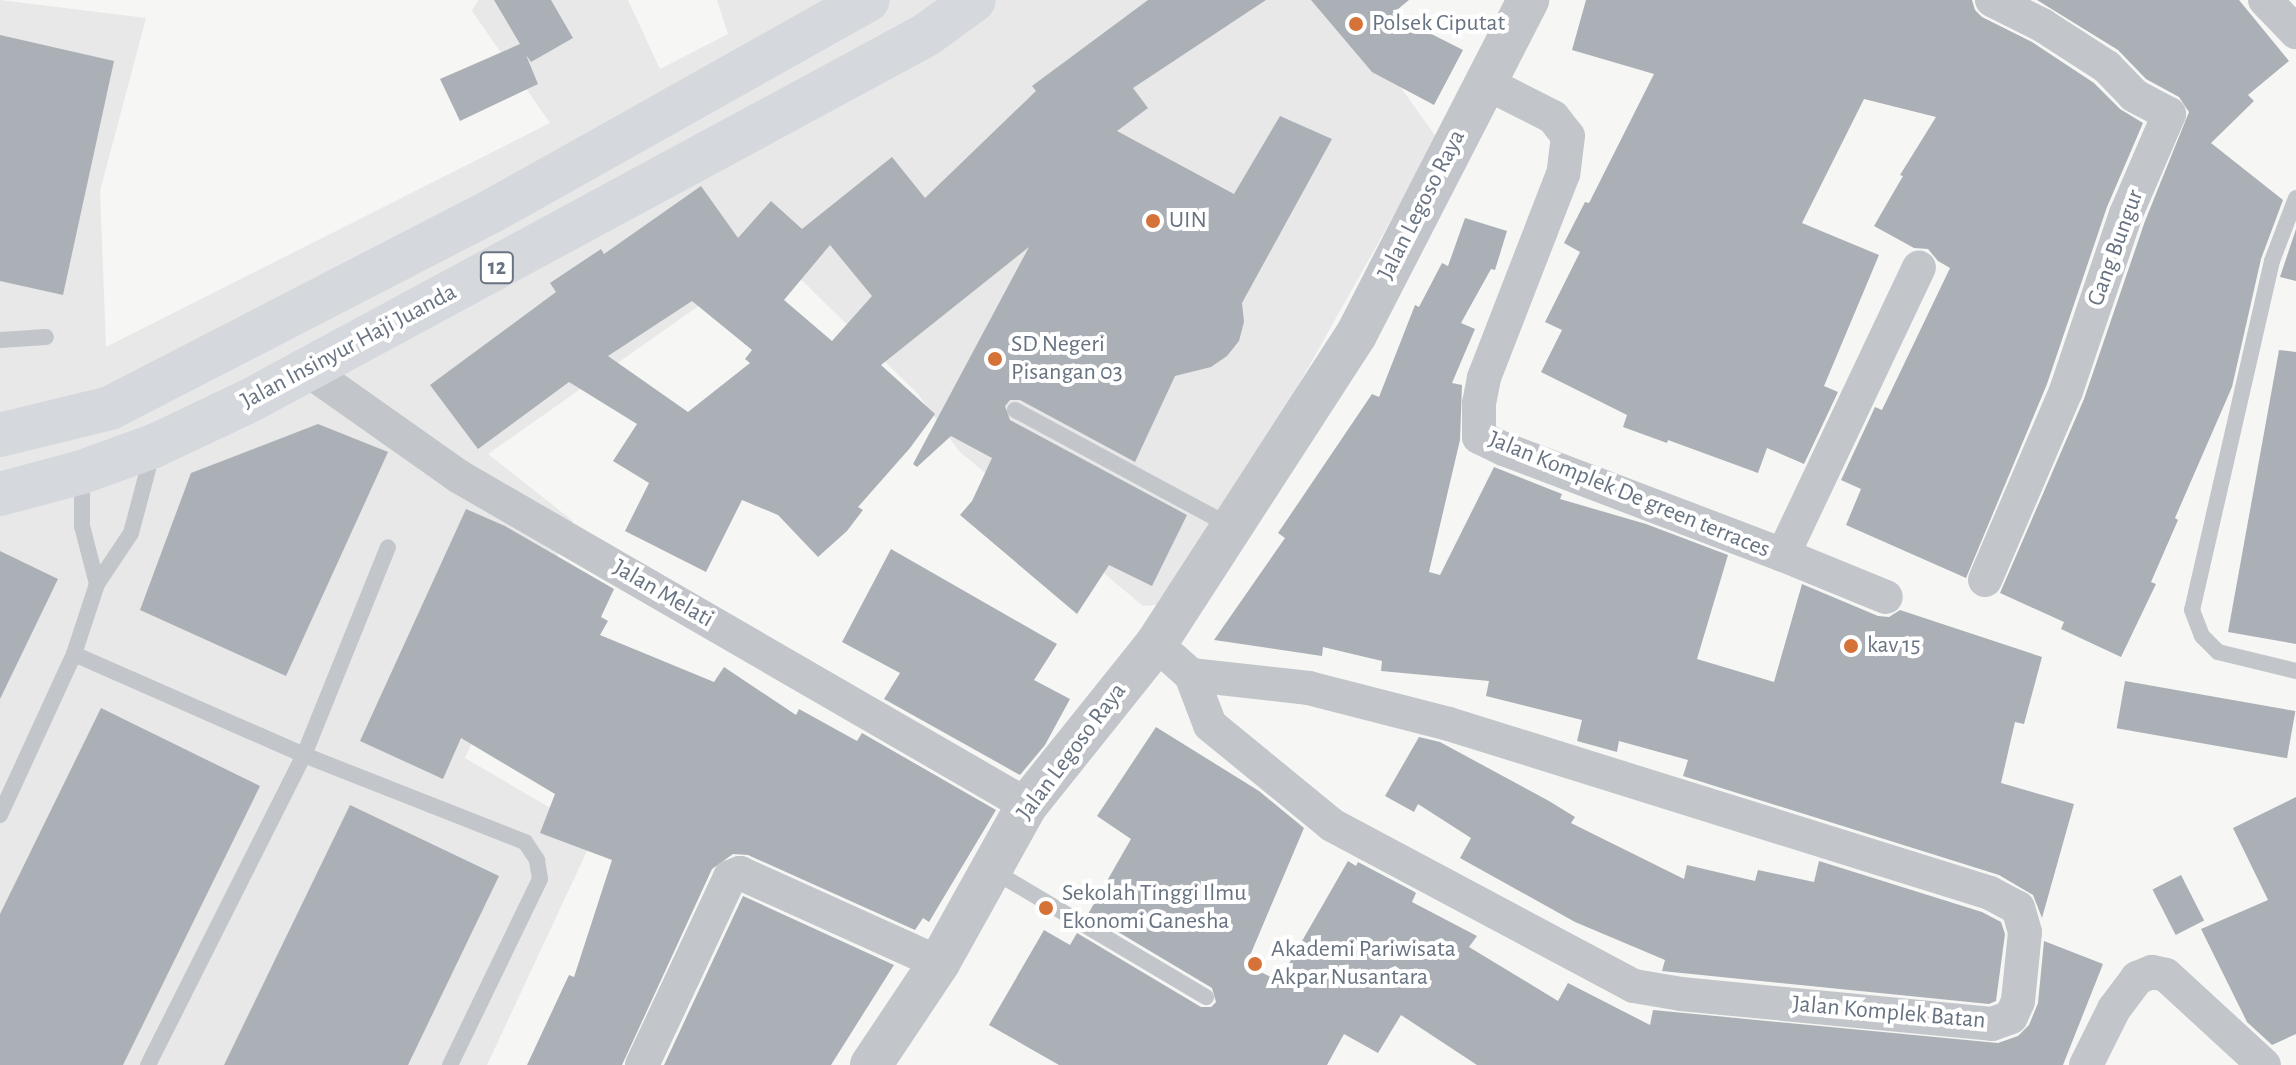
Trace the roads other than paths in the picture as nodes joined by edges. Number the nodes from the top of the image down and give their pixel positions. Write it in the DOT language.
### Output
graph roads {
  1 [pos="974,0"];
  2 [pos="1528,0"];
  3 [pos="1992,0"];
  4 [pos="2265,0"];
  5 [pos="856,3"];
  6 [pos="2296,32"];
  7 [pos="1484,82"];
  8 [pos="2296,198"];
  9 [pos="1919,267"];
  10 [pos="46,337"];
  11 [pos="0,340"];
  12 [pos="308,370"];
  13 [pos="1015,410"];
  14 [pos="0,435"];
  15 [pos="154,446"];
  16 [pos="82,472"];
  17 [pos="0,494"];
  18 [pos="1230,526"];
  19 [pos="388,547"];
  20 [pos="1783,555"];
  21 [pos="1985,580"];
  22 [pos="97,584"];
  23 [pos="1886,597"];
  24 [pos="1156,644"];
  25 [pos="74,654"];
  26 [pos="2296,671"];
  27 [pos="1191,675"];
  28 [pos="304,755"];
  29 [pos="1027,805"];
  30 [pos="0,815"];
  31 [pos="990,869"];
  32 [pos="939,963"];
  33 [pos="1206,997"];
  34 [pos="148,1065"];
  35 [pos="450,1065"];
  36 [pos="642,1065"];
  37 [pos="871,1065"];
  38 [pos="2086,1065"];
  39 [pos="2264,1065"];
  1 -- 12 [label="highway, Jalan Insinyur Haji Juanda / 12"];
  2 -- 7 [label="street, Jalan Legoso Raya"];
  3 -- 21 [label="street, Gang Bungur"];
  4 -- 6 [label="street"];
  5 -- 14 [label="highway, 12"];
  7 -- 18 [label="street, Jalan Legoso Raya"];
  7 -- 20 [label="street, Jalan Komplek De green terraces"];
  8 -- 26 [label="lane"];
  9 -- 20 [label="street, Jalan Komplek De green terraces"];
  10 -- 11 [label="lane"];
  12 -- 15 [label="highway, Jalan Insinyur Haji Juanda / 12"];
  12 -- 29 [label="street, Jalan Melati"];
  13 -- 18 [label="lane"];
  15 -- 16 [label="highway, Jalan Insinyur Haji Juanda / 12"];
  15 -- 22 [label="lane"];
  16 -- 17 [label="highway, Jalan Insinyur Haji Juanda / 12"];
  16 -- 22 [label="lane"];
  18 -- 24 [label="street, Jalan Legoso Raya"];
  19 -- 28 [label="lane"];
  20 -- 23 [label="street, Jalan Komplek De green terraces"];
  22 -- 25 [label="lane"];
  24 -- 27 [label="street, Jalan Komplek Batan"];
  24 -- 29 [label="street, Jalan Legoso Raya"];
  25 -- 28 [label="lane"];
  25 -- 30 [label="lane"];
  27 -- 27 [label="street, Jalan Komplek Batan"];
  28 -- 34 [label="lane"];
  28 -- 35 [label="lane"];
  29 -- 31 [label="street, Jalan Legoso Raya"];
  31 -- 32 [label="street, Jalan Legoso Raya"];
  31 -- 33 [label="lane"];
  32 -- 36 [label="street"];
  32 -- 37 [label="street, Jalan Legoso Raya"];
  38 -- 39 [label="street"];
}
